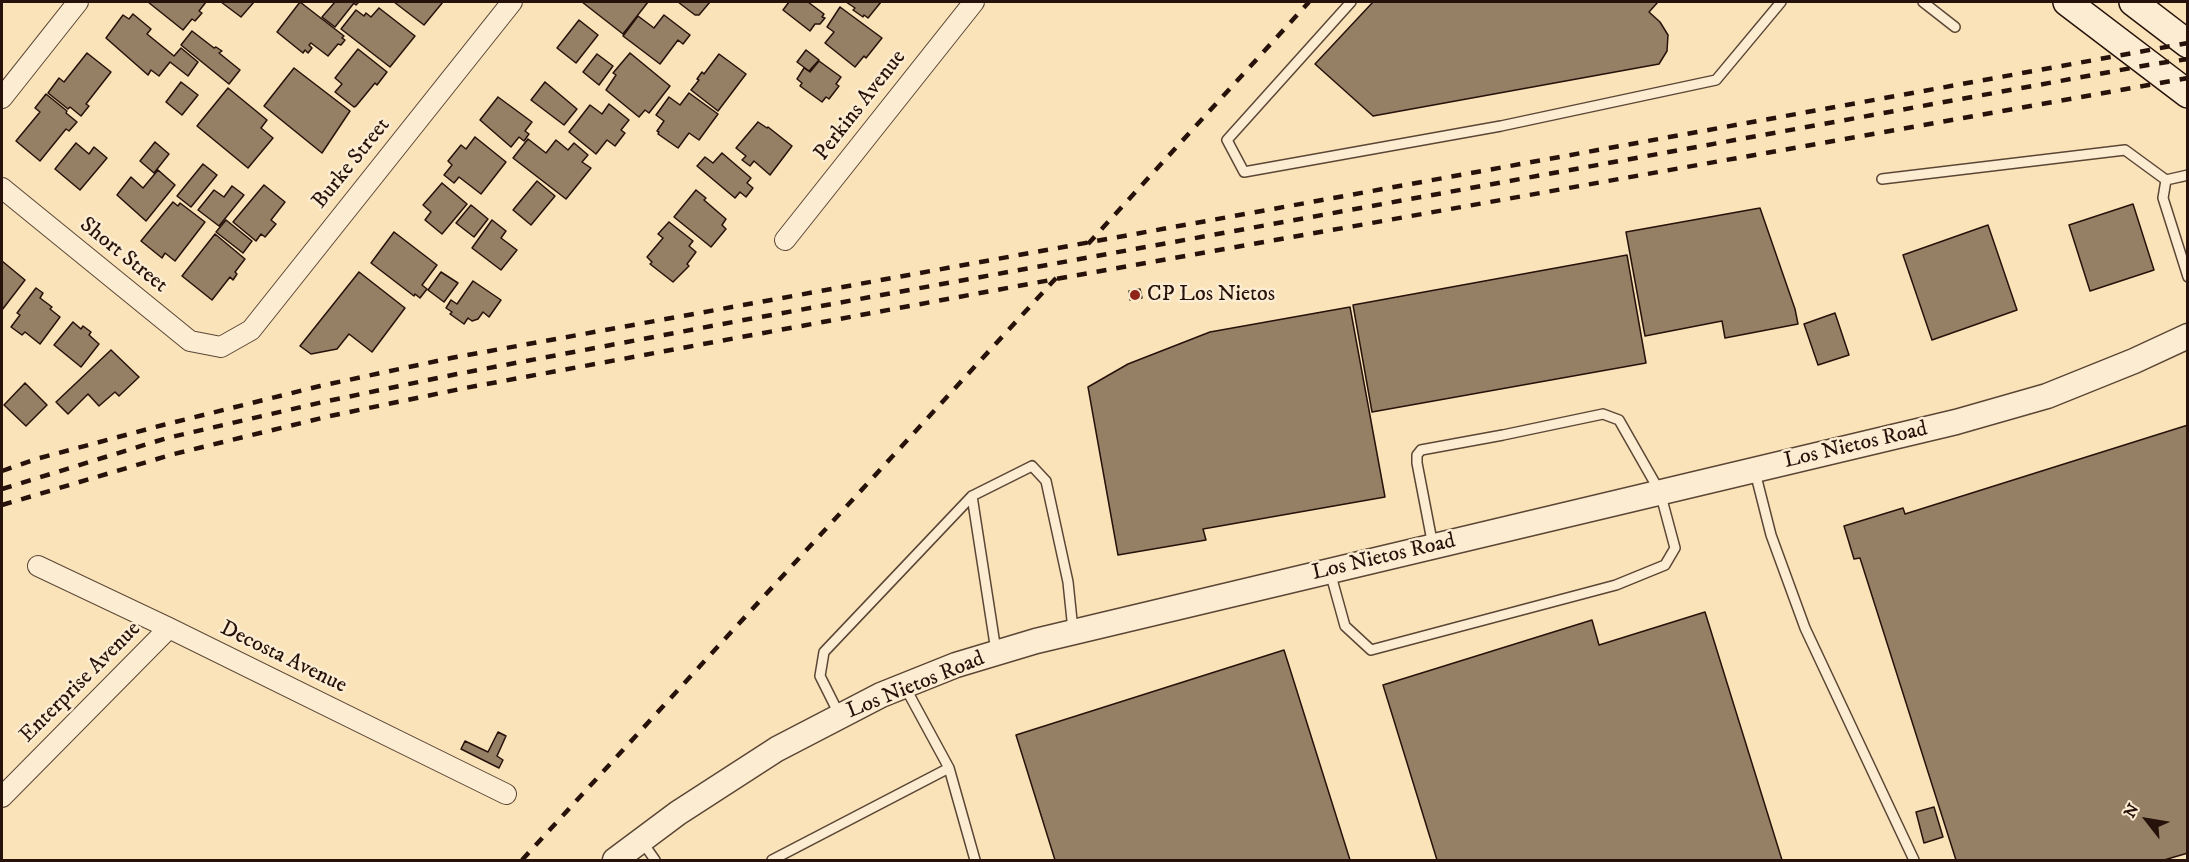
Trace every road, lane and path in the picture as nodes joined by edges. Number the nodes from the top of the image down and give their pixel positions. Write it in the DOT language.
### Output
graph roads {
  1 [pos="78,2"];
  2 [pos="512,2"];
  3 [pos="974,2"];
  4 [pos="1351,2"];
  5 [pos="1781,2"];
  6 [pos="1923,2"];
  7 [pos="2067,2"];
  8 [pos="2133,2"];
  9 [pos="1955,27"];
  10 [pos="2187,44"];
  11 [pos="2187,94"];
  12 [pos="2,98"];
  13 [pos="2187,175"];
  14 [pos="1882,179"];
  15 [pos="2166,180"];
  16 [pos="2,188"];
  17 [pos="785,240"];
  18 [pos="2187,277"];
  19 [pos="2187,336"];
  20 [pos="220,347"];
  21 [pos="1754,470"];
  22 [pos="1660,492"];
  23 [pos="972,496"];
  24 [pos="1433,546"];
  25 [pos="38,566"];
  26 [pos="1330,571"];
  27 [pos="169,628"];
  28 [pos="1074,632"];
  29 [pos="996,653"];
  30 [pos="904,686"];
  31 [pos="840,716"];
  32 [pos="949,768"];
  33 [pos="506,794"];
  34 [pos="2,797"];
  35 [pos="641,840"];
  36 [pos="615,861"];
  37 [pos="655,861"];
  38 [pos="772,861"];
  39 [pos="975,861"];
  40 [pos="1914,861"];
  1 -- 12 [label="street"];
  2 -- 20 [label="street, Burke Street"];
  3 -- 17 [label="street, Perkins Avenue"];
  4 -- 5 [label="lane"];
  6 -- 9 [label="lane"];
  7 -- 11 [label="main road"];
  8 -- 10 [label="main road"];
  13 -- 15 [label="lane"];
  14 -- 15 [label="lane"];
  15 -- 18 [label="lane"];
  16 -- 20 [label="street, Short Street"];
  19 -- 21 [label="street, Los Nietos Road"];
  21 -- 22 [label="street, Los Nietos Road"];
  21 -- 40 [label="lane"];
  22 -- 24 [label="street, Los Nietos Road"];
  22 -- 24 [label="lane"];
  22 -- 26 [label="lane"];
  23 -- 28 [label="lane"];
  23 -- 29 [label="lane"];
  23 -- 31 [label="lane"];
  24 -- 26 [label="street, Los Nietos Road"];
  25 -- 27 [label="street, Decosta Avenue"];
  26 -- 28 [label="street, Los Nietos Road"];
  27 -- 33 [label="street, Decosta Avenue"];
  27 -- 34 [label="street, Enterprise Avenue"];
  28 -- 29 [label="street, Los Nietos Road"];
  29 -- 30 [label="street, Los Nietos Road"];
  30 -- 31 [label="street, Los Nietos Road"];
  30 -- 32 [label="lane"];
  31 -- 35 [label="street, Los Nietos Road"];
  32 -- 38 [label="lane"];
  32 -- 39 [label="lane"];
  35 -- 36 [label="street, Los Nietos Road"];
  35 -- 37 [label="lane"];
}
